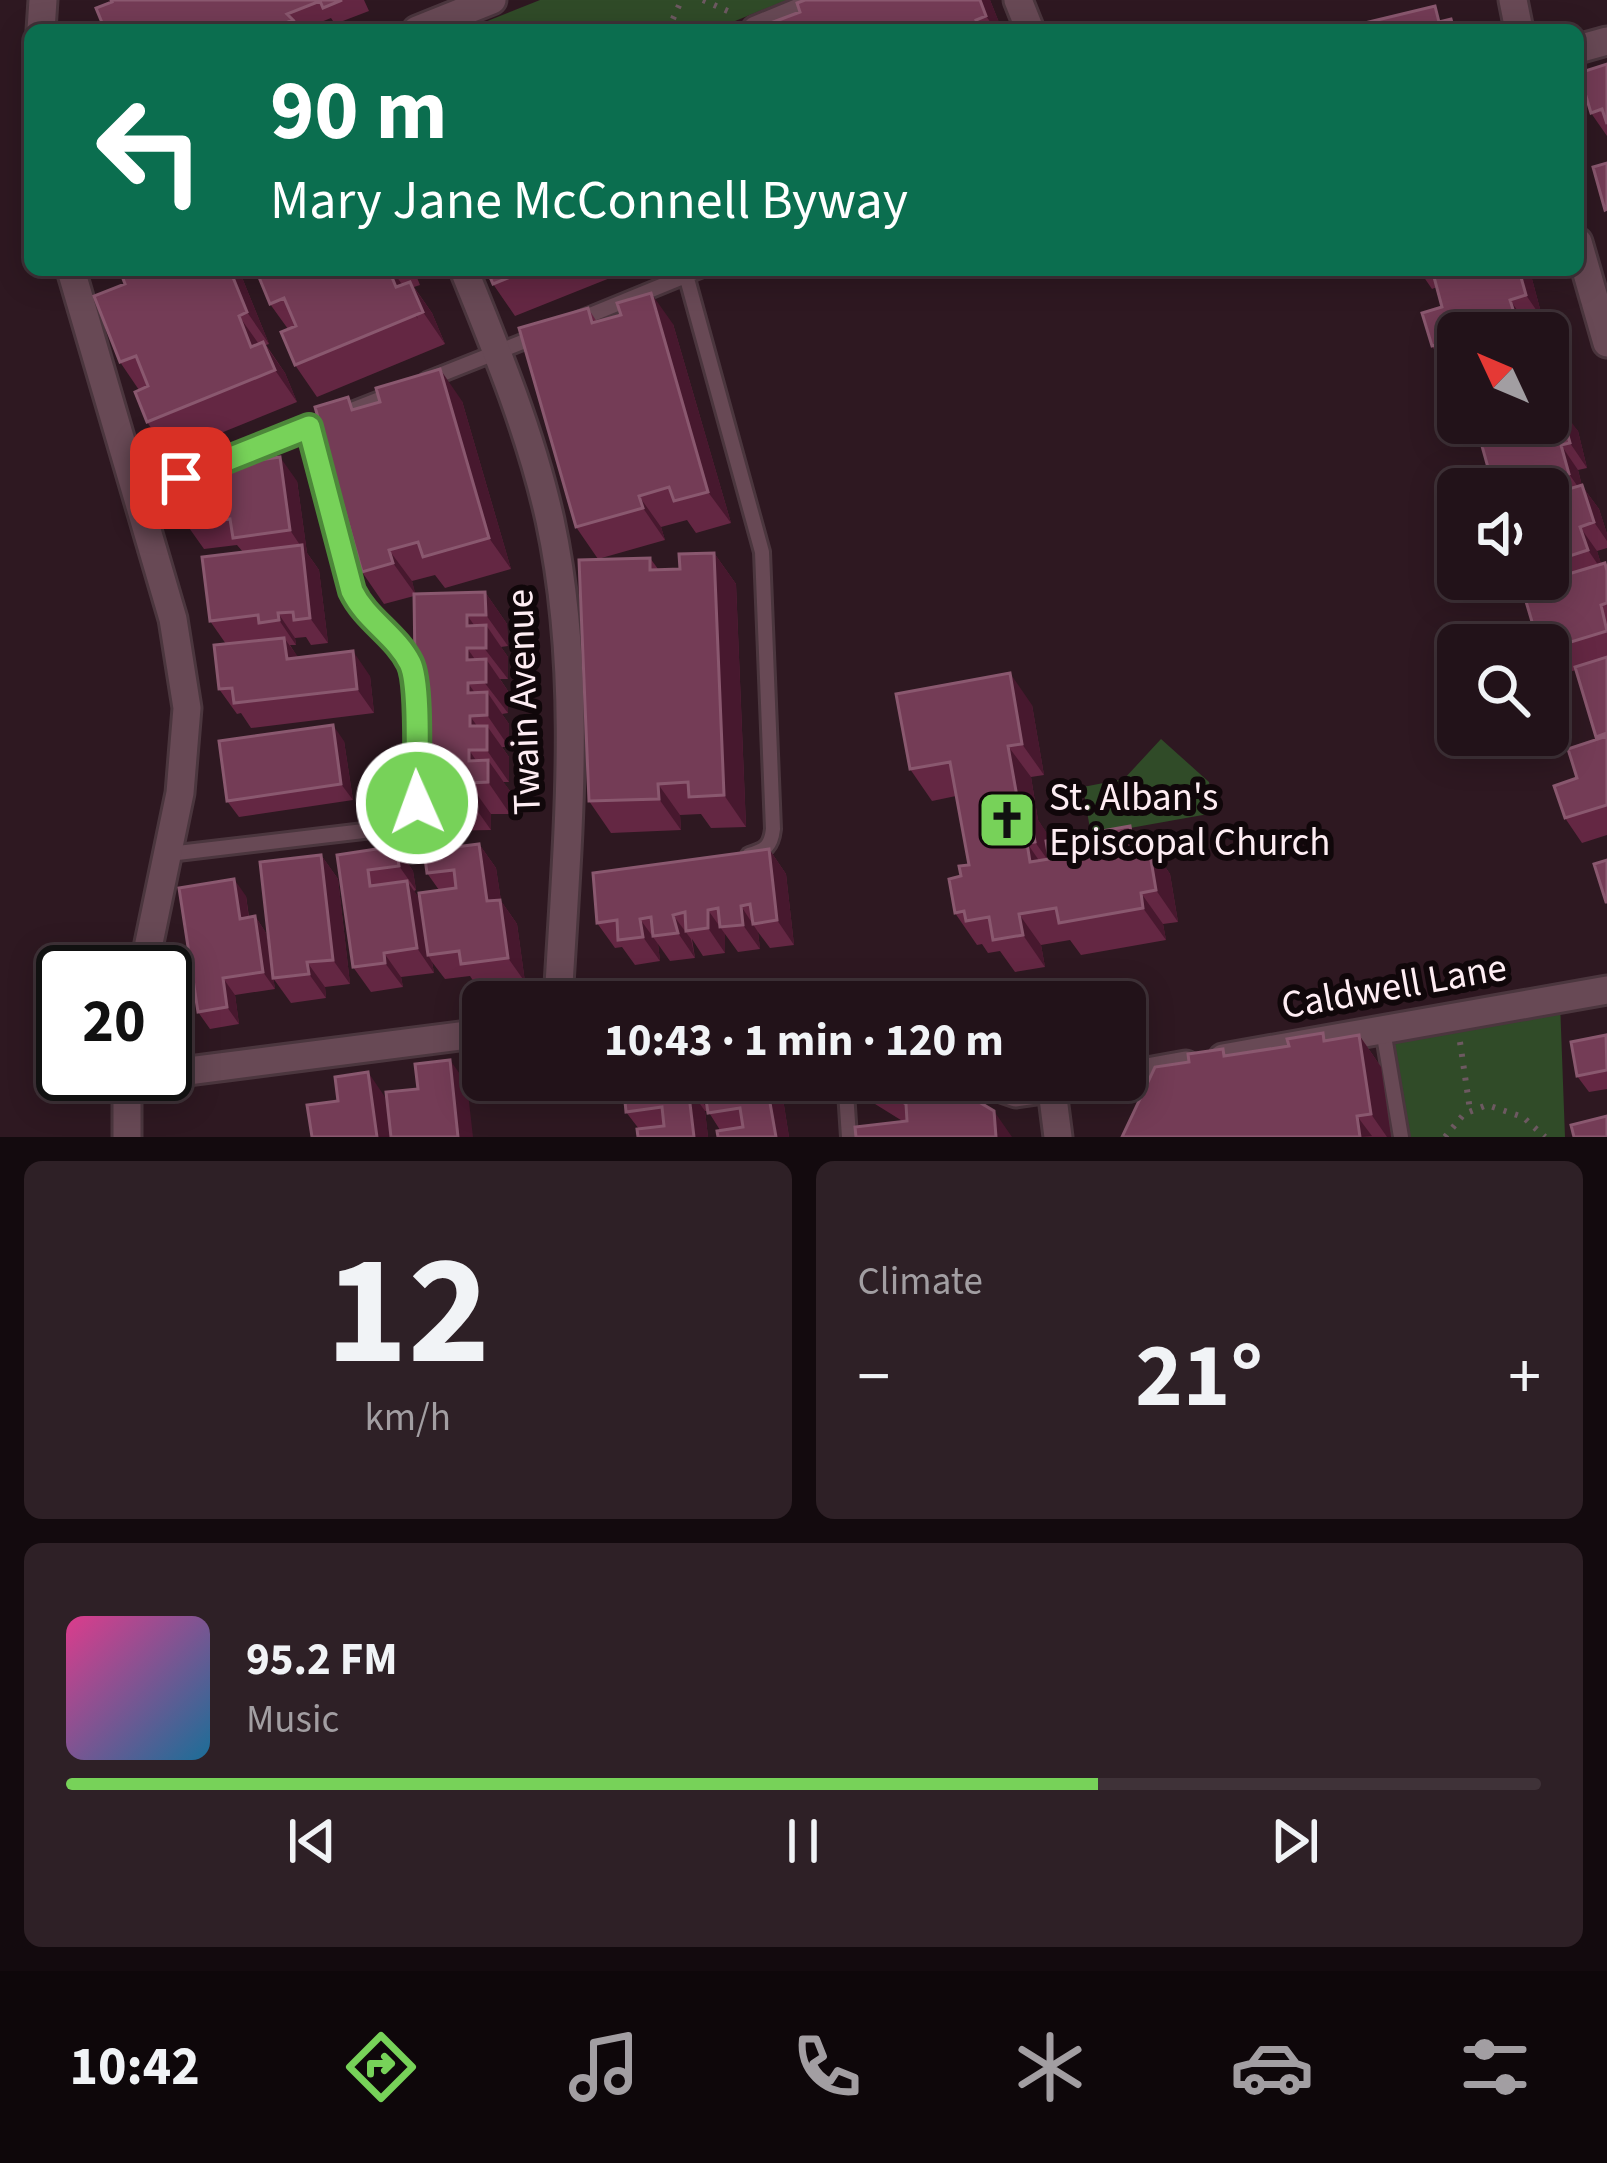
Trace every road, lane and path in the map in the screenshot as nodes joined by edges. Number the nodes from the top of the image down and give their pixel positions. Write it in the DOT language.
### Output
graph roads {
  1 [pos="492,0"];
  2 [pos="691,0"];
  3 [pos="703,0"];
  4 [pos="829,0"];
  5 [pos="680,1"];
  6 [pos="432,24"];
  7 [pos="747,24"];
  8 [pos="1584,263"];
  9 [pos="74,276"];
  10 [pos="466,276"];
  11 [pos="686,276"];
  12 [pos="694,276"];
  13 [pos="1607,343"];
  14 [pos="497,353"];
  15 [pos="309,427"];
  16 [pos="139,496"];
  17 [pos="169,854"];
  18 [pos="728,858"];
  19 [pos="149,945"];
  20 [pos="560,981"];
  21 [pos="1607,990"];
  22 [pos="1456,1015"];
  23 [pos="1382,1027"];
  24 [pos="462,1036"];
  25 [pos="192,1068"];
  26 [pos="1146,1072"];
  27 [pos="127,1101"];
  28 [pos="847,1101"];
  29 [pos="1053,1101"];
  30 [pos="1470,1110"];
  31 [pos="128,1137"];
  32 [pos="849,1137"];
  33 [pos="1058,1137"];
  34 [pos="1401,1137"];
  35 [pos="1445,1137"];
  36 [pos="1545,1137"];
  1 -- 6 [label="street"];
  2 -- 5 [label="path"];
  3 -- 7 [label="path"];
  4 -- 7 [label="street"];
  8 -- 13 [label="street"];
  9 -- 16 [label="street"];
  10 -- 14 [label="street, Twain Avenue"];
  11 -- 14 [label="lane"];
  12 -- 18 [label="lane"];
  14 -- 15 [label="lane"];
  14 -- 20 [label="street, Twain Avenue"];
  15 -- 16 [label="lane"];
  15 -- 17 [label="lane"];
  16 -- 17 [label="street"];
  17 -- 19 [label="street"];
  21 -- 22 [label="street, Caldwell Lane"];
  22 -- 23 [label="street, Caldwell Lane"];
  22 -- 30 [label="path"];
  23 -- 26 [label="street, Caldwell Lane"];
  23 -- 34 [label="lane"];
  24 -- 25 [label="street"];
  27 -- 31 [label="street"];
  28 -- 32 [label="lane"];
  29 -- 33 [label="street"];
  30 -- 35 [label="path"];
  30 -- 36 [label="path"];
}
